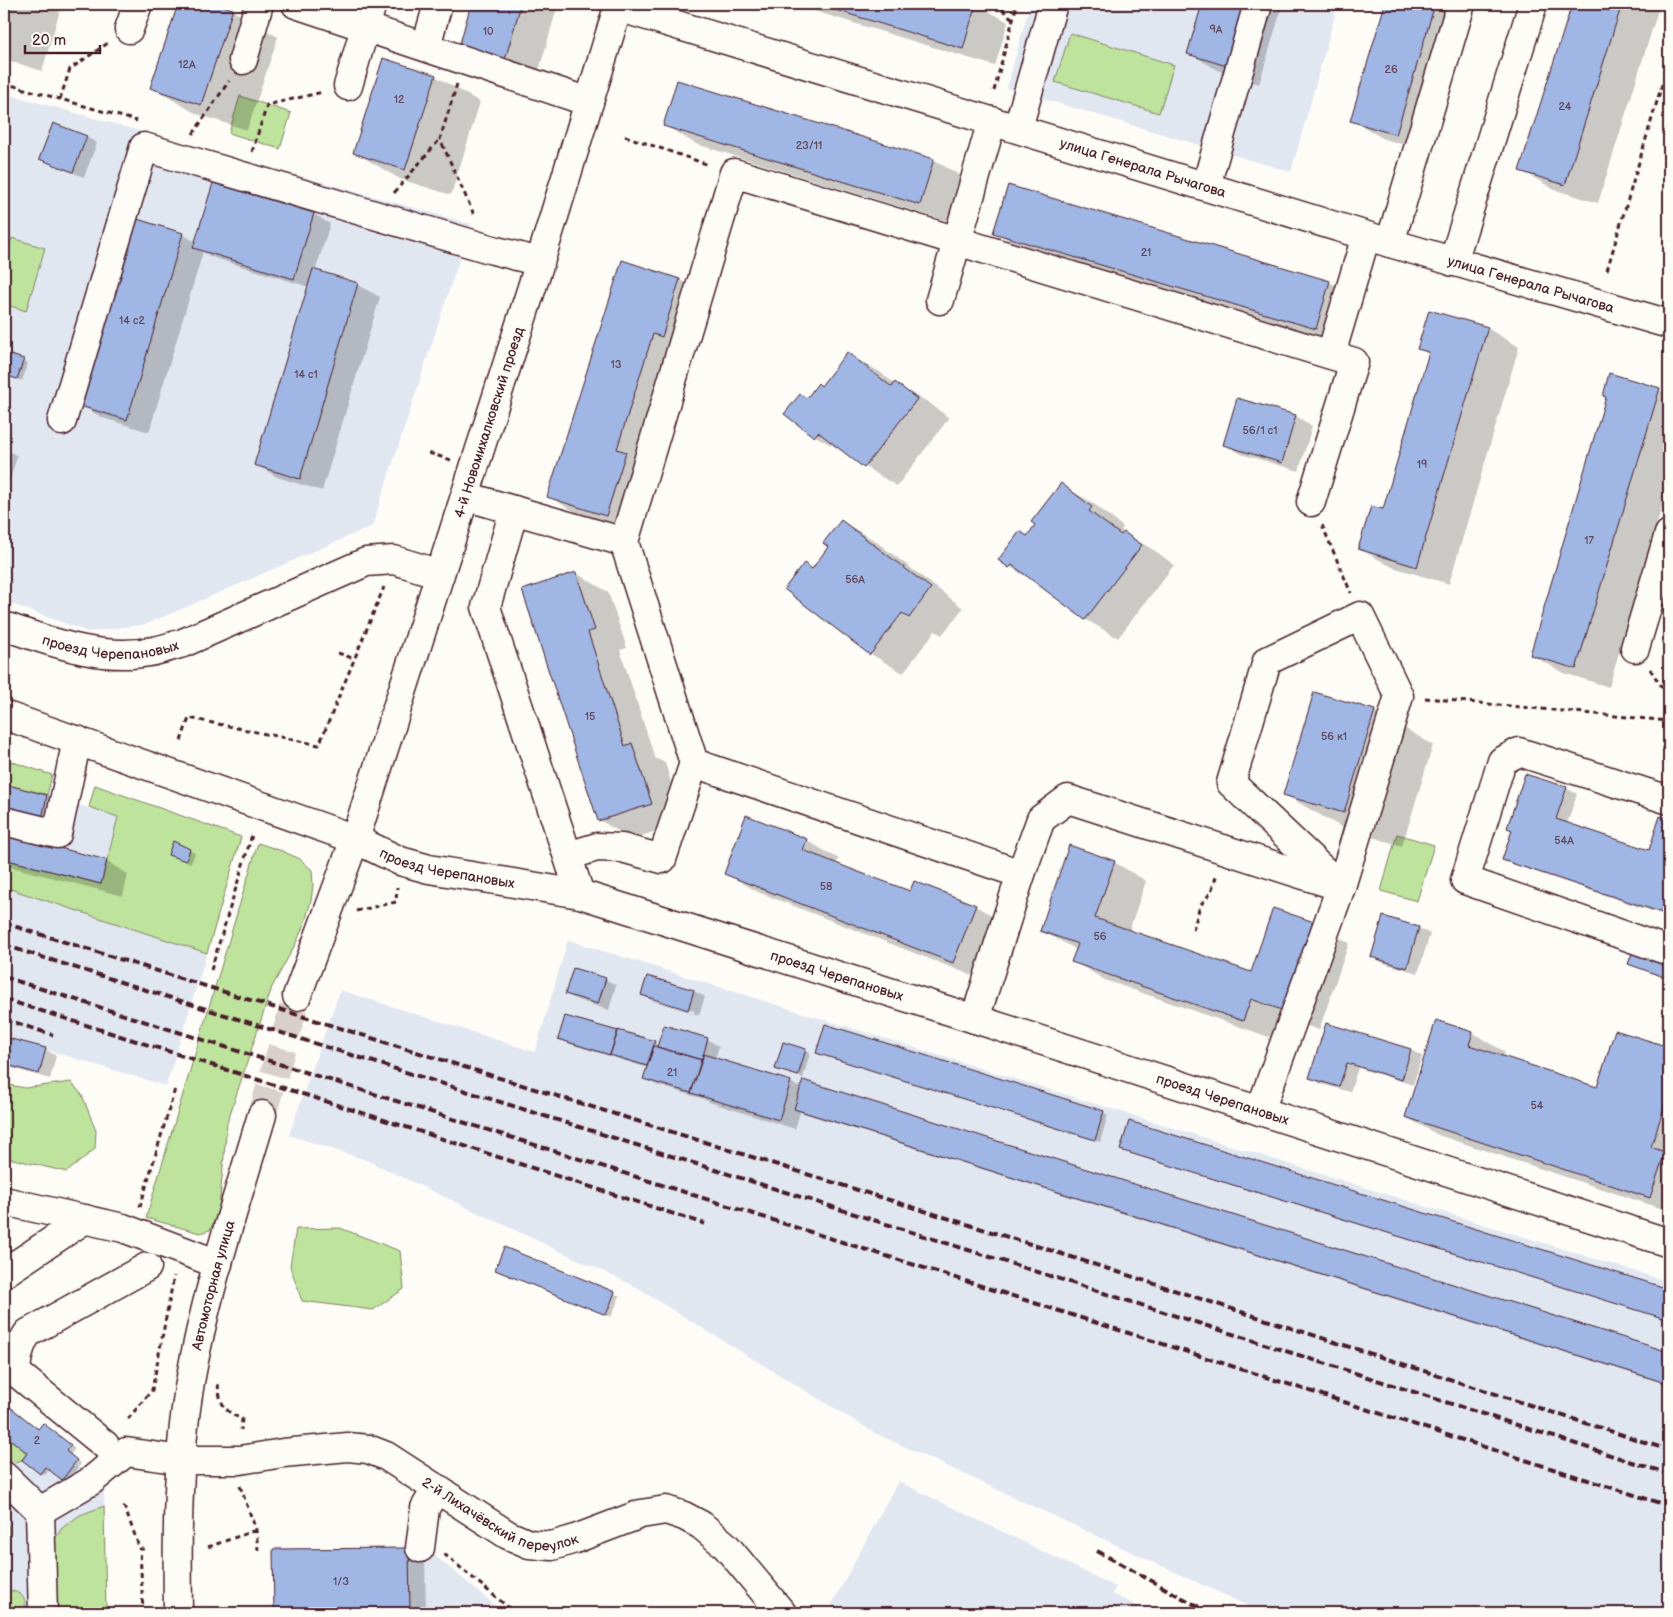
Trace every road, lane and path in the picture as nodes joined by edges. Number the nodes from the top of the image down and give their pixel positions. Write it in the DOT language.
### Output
graph roads {
  1 [pos="259,4"];
  2 [pos="296,4"];
  3 [pos="438,4"];
  4 [pos="995,4"];
  5 [pos="1017,4"];
  6 [pos="1053,4"];
  7 [pos="1258,4"];
  8 [pos="1461,4"];
  9 [pos="1533,4"];
  10 [pos="618,5"];
  11 [pos="369,15"];
  12 [pos="134,16"];
  13 [pos="1013,19"];
  14 [pos="426,46"];
  15 [pos="464,59"];
  16 [pos="244,60"];
  17 [pos="1669,61"];
  18 [pos="348,86"];
  19 [pos="994,91"];
  20 [pos="60,99"];
  21 [pos="589,102"];
  22 [pos="1005,125"];
  23 [pos="191,136"];
  24 [pos="625,136"];
  25 [pos="440,139"];
  26 [pos="252,153"];
  27 [pos="734,173"];
  28 [pos="1206,186"];
  29 [pos="394,193"];
  30 [pos="475,217"];
  31 [pos="1378,239"];
  32 [pos="957,242"];
  33 [pos="540,262"];
  34 [pos="1454,262"];
  35 [pos="1607,270"];
  36 [pos="940,300"];
  37 [pos="1669,324"];
  38 [pos="1331,354"];
  39 [pos="62,422"];
  40 [pos="429,453"];
  41 [pos="451,460"];
  42 [pos="465,496"];
  43 [pos="1311,502"];
  44 [pos="514,510"];
  45 [pos="1669,534"];
  46 [pos="624,542"];
  47 [pos="440,574"];
  48 [pos="386,582"];
  49 [pos="1360,616"];
  50 [pos="4,626"];
  51 [pos="1635,648"];
  52 [pos="338,653"];
  53 [pos="355,659"];
  54 [pos="1399,696"];
  55 [pos="1669,698"];
  56 [pos="4,715"];
  57 [pos="1669,721"];
  58 [pos="77,740"];
  59 [pos="181,741"];
  60 [pos="694,763"];
  61 [pos="1669,800"];
  62 [pos="4,821"];
  63 [pos="252,835"];
  64 [pos="355,839"];
  65 [pos="1225,850"];
  66 [pos="568,856"];
  67 [pos="400,861"];
  68 [pos="1022,874"];
  69 [pos="1341,887"];
  70 [pos="580,894"];
  71 [pos="353,914"];
  72 [pos="1193,930"];
  73 [pos="1669,951"];
  74 [pos="211,970"];
  75 [pos="297,996"];
  76 [pos="975,1019"];
  77 [pos="175,1089"];
  78 [pos="1260,1111"];
  79 [pos="262,1115"];
  80 [pos="4,1201"];
  81 [pos="85,1219"];
  82 [pos="132,1232"];
  83 [pos="1667,1236"];
  84 [pos="218,1264"];
  85 [pos="147,1267"];
  86 [pos="4,1274"];
  87 [pos="174,1275"];
  88 [pos="217,1378"];
  89 [pos="128,1419"];
  90 [pos="241,1430"];
  91 [pos="105,1445"];
  92 [pos="181,1460"];
  93 [pos="4,1476"];
  94 [pos="249,1484"];
  95 [pos="437,1488"];
  96 [pos="124,1506"];
  97 [pos="40,1511"];
  98 [pos="256,1530"];
  99 [pos="208,1547"];
  100 [pos="140,1549"];
  101 [pos="147,1549"];
  102 [pos="258,1550"];
  103 [pos="431,1550"];
  104 [pos="43,1613"];
  105 [pos="143,1613"];
  106 [pos="178,1613"];
  107 [pos="515,1613"];
  108 [pos="782,1613"];
  1 -- 16 [label="street"];
  2 -- 11 [label="street"];
  3 -- 14 [label="street"];
  4 -- 13 [label="path"];
  5 -- 13 [label="path"];
  6 -- 22 [label="street"];
  7 -- 28 [label="street"];
  8 -- 31 [label="street"];
  9 -- 34 [label="street"];
  10 -- 21 [label="street, 4-й Новомихалковский проезд"];
  10 -- 22 [label="street, улица Генерала Рычагова"];
  11 -- 14 [label="street"];
  11 -- 18 [label="street"];
  12 -- 20 [label="path"];
  13 -- 19 [label="path"];
  14 -- 15 [label="street"];
  15 -- 21 [label="street"];
  15 -- 25 [label="path"];
  16 -- 23 [label="path"];
  17 -- 35 [label="path"];
  18 -- 26 [label="path"];
  21 -- 33 [label="street, 4-й Новомихалковский проезд"];
  22 -- 28 [label="street, улица Генерала Рычагова"];
  22 -- 32 [label="street"];
  24 -- 27 [label="path"];
  25 -- 29 [label="path"];
  25 -- 30 [label="path"];
  27 -- 32 [label="street"];
  27 -- 46 [label="street"];
  28 -- 31 [label="street, улица Генерала Рычагова"];
  31 -- 34 [label="street, улица Генерала Рычагова"];
  31 -- 38 [label="street"];
  32 -- 36 [label="street"];
  32 -- 38 [label="street"];
  33 -- 39 [label="street"];
  33 -- 42 [label="street, 4-й Новомихалковский проезд"];
  34 -- 37 [label="street, улица Генерала Рычагова"];
  38 -- 43 [label="street"];
  40 -- 41 [label="path"];
  42 -- 44 [label="street"];
  42 -- 47 [label="street, 4-й Новомихалковский проезд"];
  43 -- 49 [label="path"];
  44 -- 46 [label="street"];
  44 -- 66 [label="street"];
  45 -- 51 [label="street"];
  46 -- 60 [label="street"];
  47 -- 50 [label="street, проезд Черепановых"];
  47 -- 64 [label="street, 4-й Новомихалковский проезд"];
  48 -- 53 [label="path"];
  49 -- 54 [label="street"];
  49 -- 69 [label="street"];
  51 -- 55 [label="path"];
  52 -- 53 [label="path"];
  53 -- 59 [label="path"];
  54 -- 57 [label="path"];
  54 -- 69 [label="street"];
  56 -- 58 [label="street, проезд Черепановых"];
  58 -- 62 [label="street"];
  58 -- 64 [label="street, проезд Черепановых"];
  60 -- 66 [label="street"];
  60 -- 68 [label="street"];
  61 -- 73 [label="street"];
  63 -- 74 [label="path"];
  64 -- 67 [label="street, проезд Черепановых"];
  64 -- 75 [label="street"];
  65 -- 68 [label="street"];
  65 -- 69 [label="street"];
  65 -- 72 [label="path"];
  66 -- 70 [label="street"];
  67 -- 70 [label="street, проезд Черепановых"];
  67 -- 71 [label="path"];
  68 -- 76 [label="street"];
  69 -- 78 [label="street"];
  70 -- 76 [label="street, проезд Черепановых"];
  76 -- 78 [label="street, проезд Черепановых"];
  77 -- 82 [label="path"];
  78 -- 83 [label="street, проезд Черепановых"];
  79 -- 84 [label="street, Автомоторная улица"];
  80 -- 81 [label="street"];
  81 -- 82 [label="street"];
  81 -- 86 [label="street"];
  82 -- 84 [label="street"];
  84 -- 92 [label="street, Автомоторная улица"];
  85 -- 91 [label="street"];
  87 -- 89 [label="path"];
  88 -- 90 [label="path"];
  92 -- 95 [label="street, 2-й Лихачёвский переулок"];
  92 -- 97 [label="street, 2-й Лихачёвский переулок"];
  92 -- 106 [label="street, Автомоторная улица"];
  93 -- 97 [label="street"];
  94 -- 98 [label="path"];
  95 -- 103 [label="street"];
  95 -- 108 [label="street, 2-й Лихачёвский переулок"];
  96 -- 100 [label="path"];
  97 -- 104 [label="street"];
  98 -- 99 [label="path"];
  98 -- 102 [label="path"];
  100 -- 101 [label="path"];
  100 -- 105 [label="path"];
  103 -- 107 [label="path"];
}
